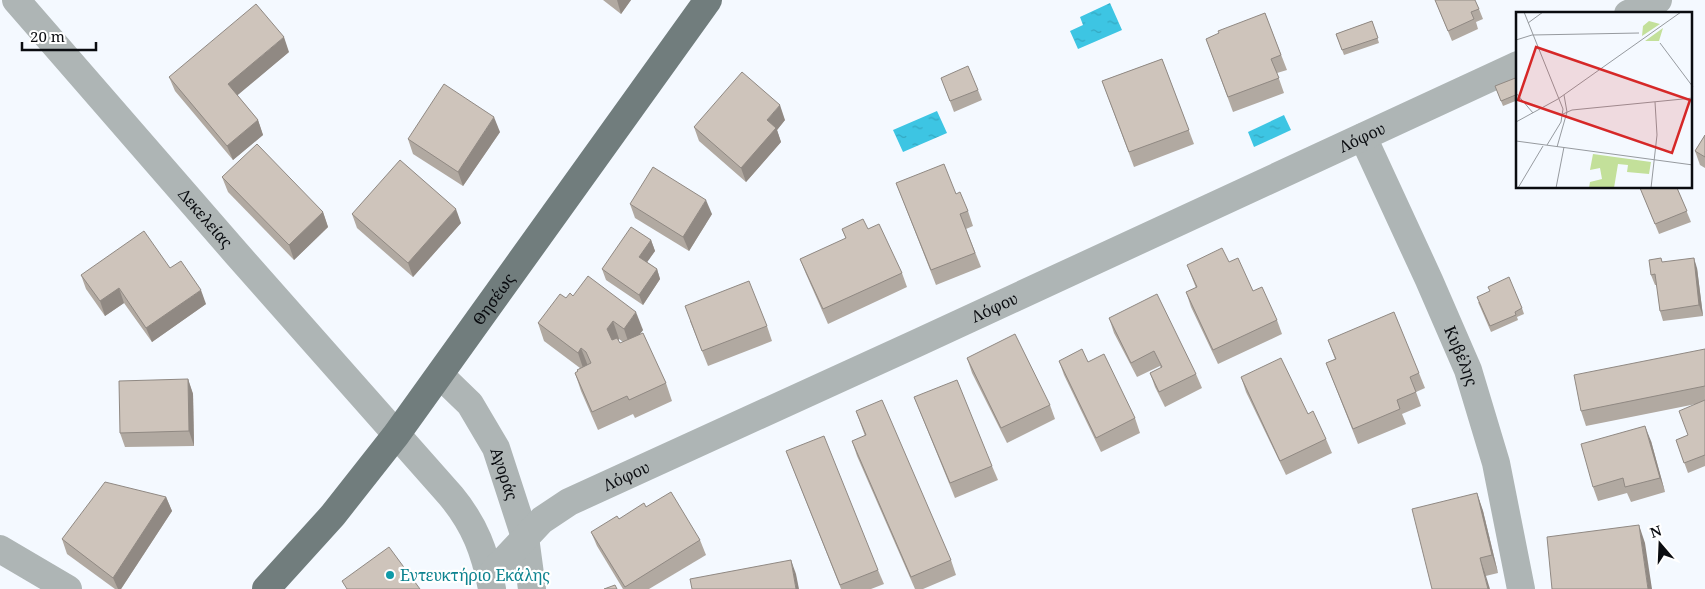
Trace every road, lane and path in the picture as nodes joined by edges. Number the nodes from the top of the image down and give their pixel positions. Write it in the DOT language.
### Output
graph roads {
  1 [pos="16,0"];
  2 [pos="708,0"];
  3 [pos="1658,0"];
  4 [pos="1632,12"];
  5 [pos="1516,66"];
  6 [pos="1363,137"];
  7 [pos="440,376"];
  8 [pos="396,435"];
  9 [pos="525,537"];
  10 [pos="0,549"];
  11 [pos="491,582"];
  12 [pos="68,589"];
  13 [pos="266,589"];
  14 [pos="532,589"];
  15 [pos="1521,589"];
  1 -- 8 [label="street, Δεκελείας"];
  2 -- 7 [label="main road, Θησέως"];
  3 -- 4 [label="street"];
  5 -- 6 [label="street, Λόφου"];
  6 -- 9 [label="street, Λόφου"];
  6 -- 15 [label="street, Κυβέλης"];
  7 -- 8 [label="main road, Θησέως"];
  7 -- 9 [label="street, Αγοράς"];
  8 -- 11 [label="street"];
  8 -- 13 [label="main road, Θησέως"];
  9 -- 11 [label="street, Λόφου"];
  9 -- 14 [label="street, Αγοράς"];
  10 -- 12 [label="street"];
}
